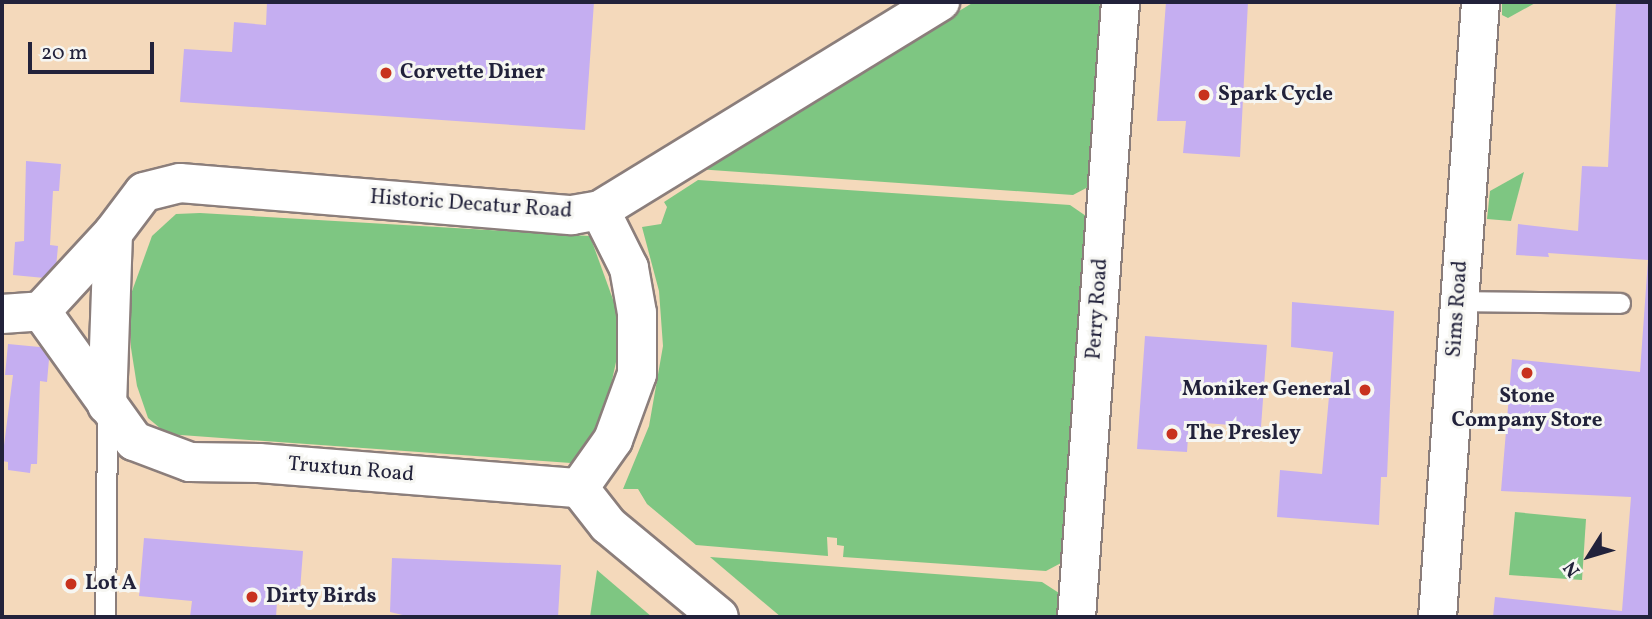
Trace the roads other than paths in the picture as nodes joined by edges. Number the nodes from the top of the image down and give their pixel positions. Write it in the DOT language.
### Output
graph roads {
  1 [pos="940,2"];
  2 [pos="1120,2"];
  3 [pos="1480,2"];
  4 [pos="600,210"];
  5 [pos="113,233"];
  6 [pos="1459,301"];
  7 [pos="1620,303"];
  8 [pos="41,311"];
  9 [pos="2,314"];
  10 [pos="107,405"];
  11 [pos="579,488"];
  12 [pos="105,617"];
  13 [pos="719,617"];
  14 [pos="1076,617"];
  15 [pos="1437,617"];
  1 -- 4 [label="street, Historic Decatur Road"];
  2 -- 14 [label="street, Perry Road"];
  3 -- 6 [label="street, Sims Road"];
  4 -- 5 [label="street, Historic Decatur Road"];
  4 -- 11 [label="street"];
  5 -- 8 [label="street, Historic Decatur Road"];
  5 -- 10 [label="street"];
  6 -- 7 [label="lane"];
  6 -- 15 [label="street, Sims Road"];
  8 -- 9 [label="street"];
  8 -- 10 [label="street, Truxtun Road"];
  10 -- 11 [label="street, Truxtun Road"];
  10 -- 12 [label="lane"];
  11 -- 13 [label="street"];
}
